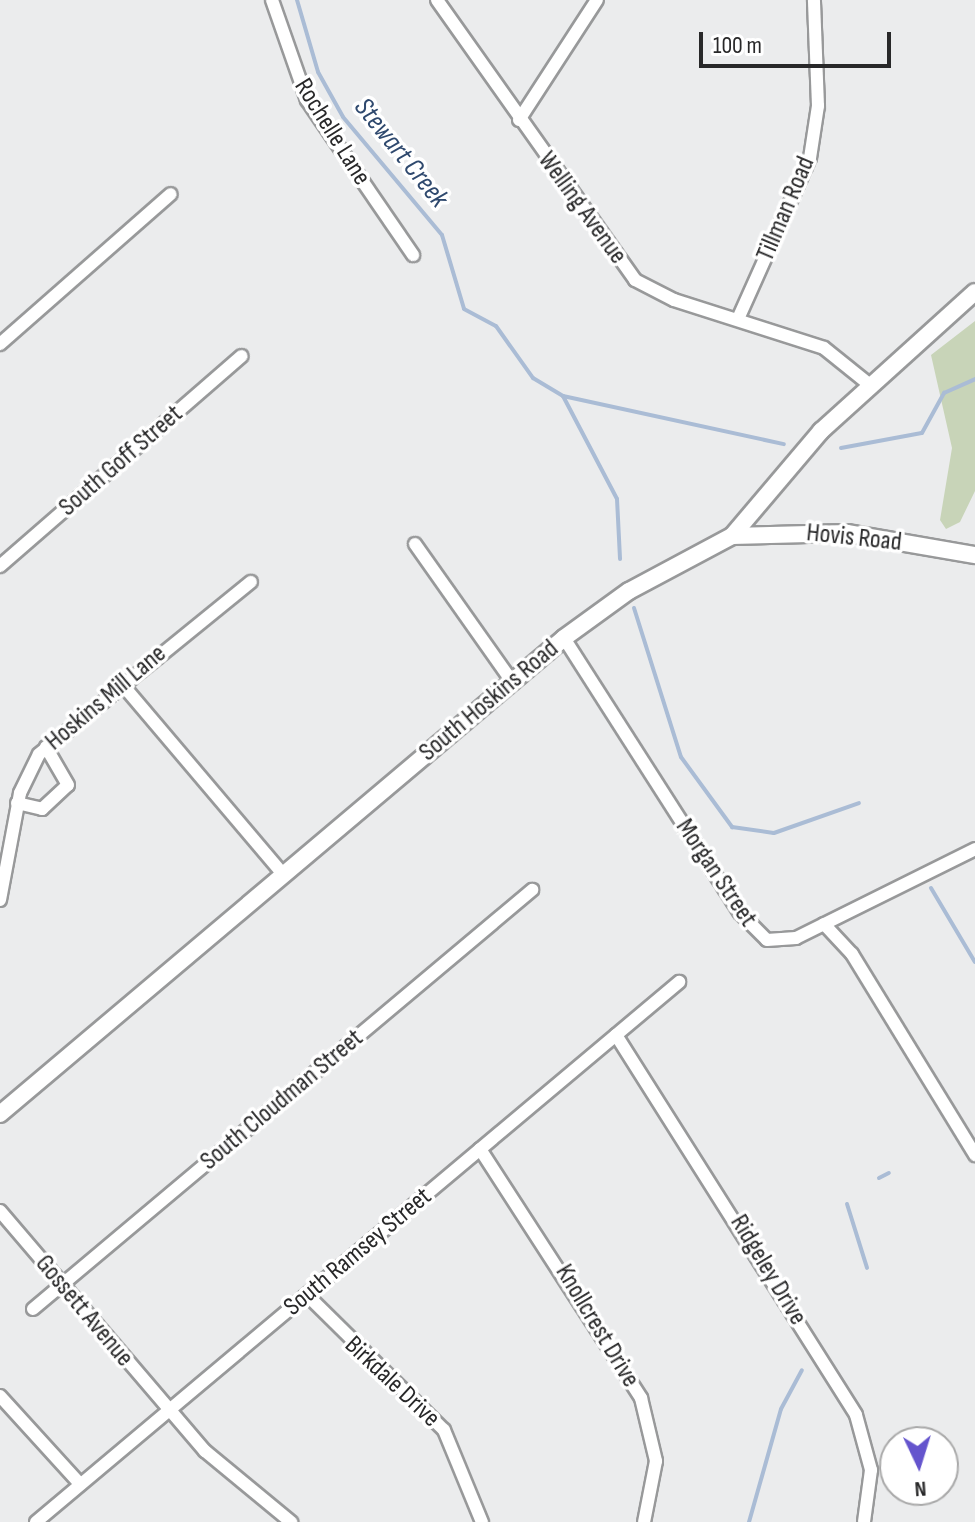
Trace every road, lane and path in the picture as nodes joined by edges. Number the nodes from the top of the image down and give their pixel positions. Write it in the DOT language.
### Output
graph roads {
  1 [pos="272,0"];
  2 [pos="437,0"];
  3 [pos="597,0"];
  4 [pos="814,0"];
  5 [pos="519,120"];
  6 [pos="171,194"];
  7 [pos="413,255"];
  8 [pos="975,292"];
  9 [pos="738,319"];
  10 [pos="0,344"];
  11 [pos="242,356"];
  12 [pos="870,385"];
  13 [pos="732,536"];
  14 [pos="415,544"];
  15 [pos="975,555"];
  16 [pos="0,566"];
  17 [pos="251,582"];
  18 [pos="564,638"];
  19 [pos="511,680"];
  20 [pos="121,683"];
  21 [pos="46,747"];
  22 [pos="17,803"];
  23 [pos="975,849"];
  24 [pos="284,875"];
  25 [pos="532,890"];
  26 [pos="0,900"];
  27 [pos="824,924"];
  28 [pos="679,982"];
  29 [pos="616,1035"];
  30 [pos="0,1114"];
  31 [pos="480,1149"];
  32 [pos="975,1155"];
  33 [pos="0,1211"];
  34 [pos="62,1285"];
  35 [pos="307,1295"];
  36 [pos="33,1309"];
  37 [pos="0,1396"];
  38 [pos="169,1411"];
  39 [pos="80,1484"];
  40 [pos="36,1522"];
  41 [pos="291,1522"];
  42 [pos="482,1522"];
  43 [pos="644,1522"];
  44 [pos="864,1522"];
  1 -- 7 [label="street, Rochelle Lane"];
  2 -- 5 [label="street, Welling Avenue"];
  3 -- 5 [label="street"];
  4 -- 9 [label="street, Tillman Road"];
  5 -- 9 [label="street, Welling Avenue"];
  6 -- 10 [label="street"];
  8 -- 12 [label="street, South Hoskins Road"];
  9 -- 12 [label="street, Welling Avenue"];
  11 -- 16 [label="street, South Goff Street"];
  12 -- 13 [label="street, South Hoskins Road"];
  13 -- 15 [label="street, Hovis Road"];
  13 -- 18 [label="street, South Hoskins Road"];
  14 -- 19 [label="street"];
  17 -- 20 [label="street, Hoskins Mill Lane"];
  18 -- 19 [label="street, South Hoskins Road"];
  18 -- 27 [label="street, Morgan Street"];
  19 -- 24 [label="street, South Hoskins Road"];
  20 -- 21 [label="street, Hoskins Mill Lane"];
  20 -- 24 [label="street"];
  21 -- 22 [label="street, Hoskins Mill Lane"];
  21 -- 22 [label="street"];
  22 -- 26 [label="street, Hoskins Mill Lane"];
  23 -- 27 [label="street, Morgan Street"];
  24 -- 30 [label="street, South Hoskins Road"];
  25 -- 34 [label="street, South Cloudman Street"];
  27 -- 32 [label="street"];
  28 -- 29 [label="street, South Ramsey Street"];
  29 -- 31 [label="street, South Ramsey Street"];
  29 -- 44 [label="street, Ridgeley Drive"];
  31 -- 35 [label="street, South Ramsey Street"];
  31 -- 43 [label="street, Knollcrest Drive"];
  33 -- 34 [label="street, Gossett Avenue"];
  34 -- 36 [label="street, South Cloudman Street"];
  34 -- 38 [label="street, Gossett Avenue"];
  35 -- 38 [label="street, South Ramsey Street"];
  35 -- 42 [label="street, Birkdale Drive"];
  37 -- 39 [label="street"];
  38 -- 39 [label="street, South Ramsey Street"];
  38 -- 41 [label="street"];
  39 -- 40 [label="street, South Ramsey Street"];
}
